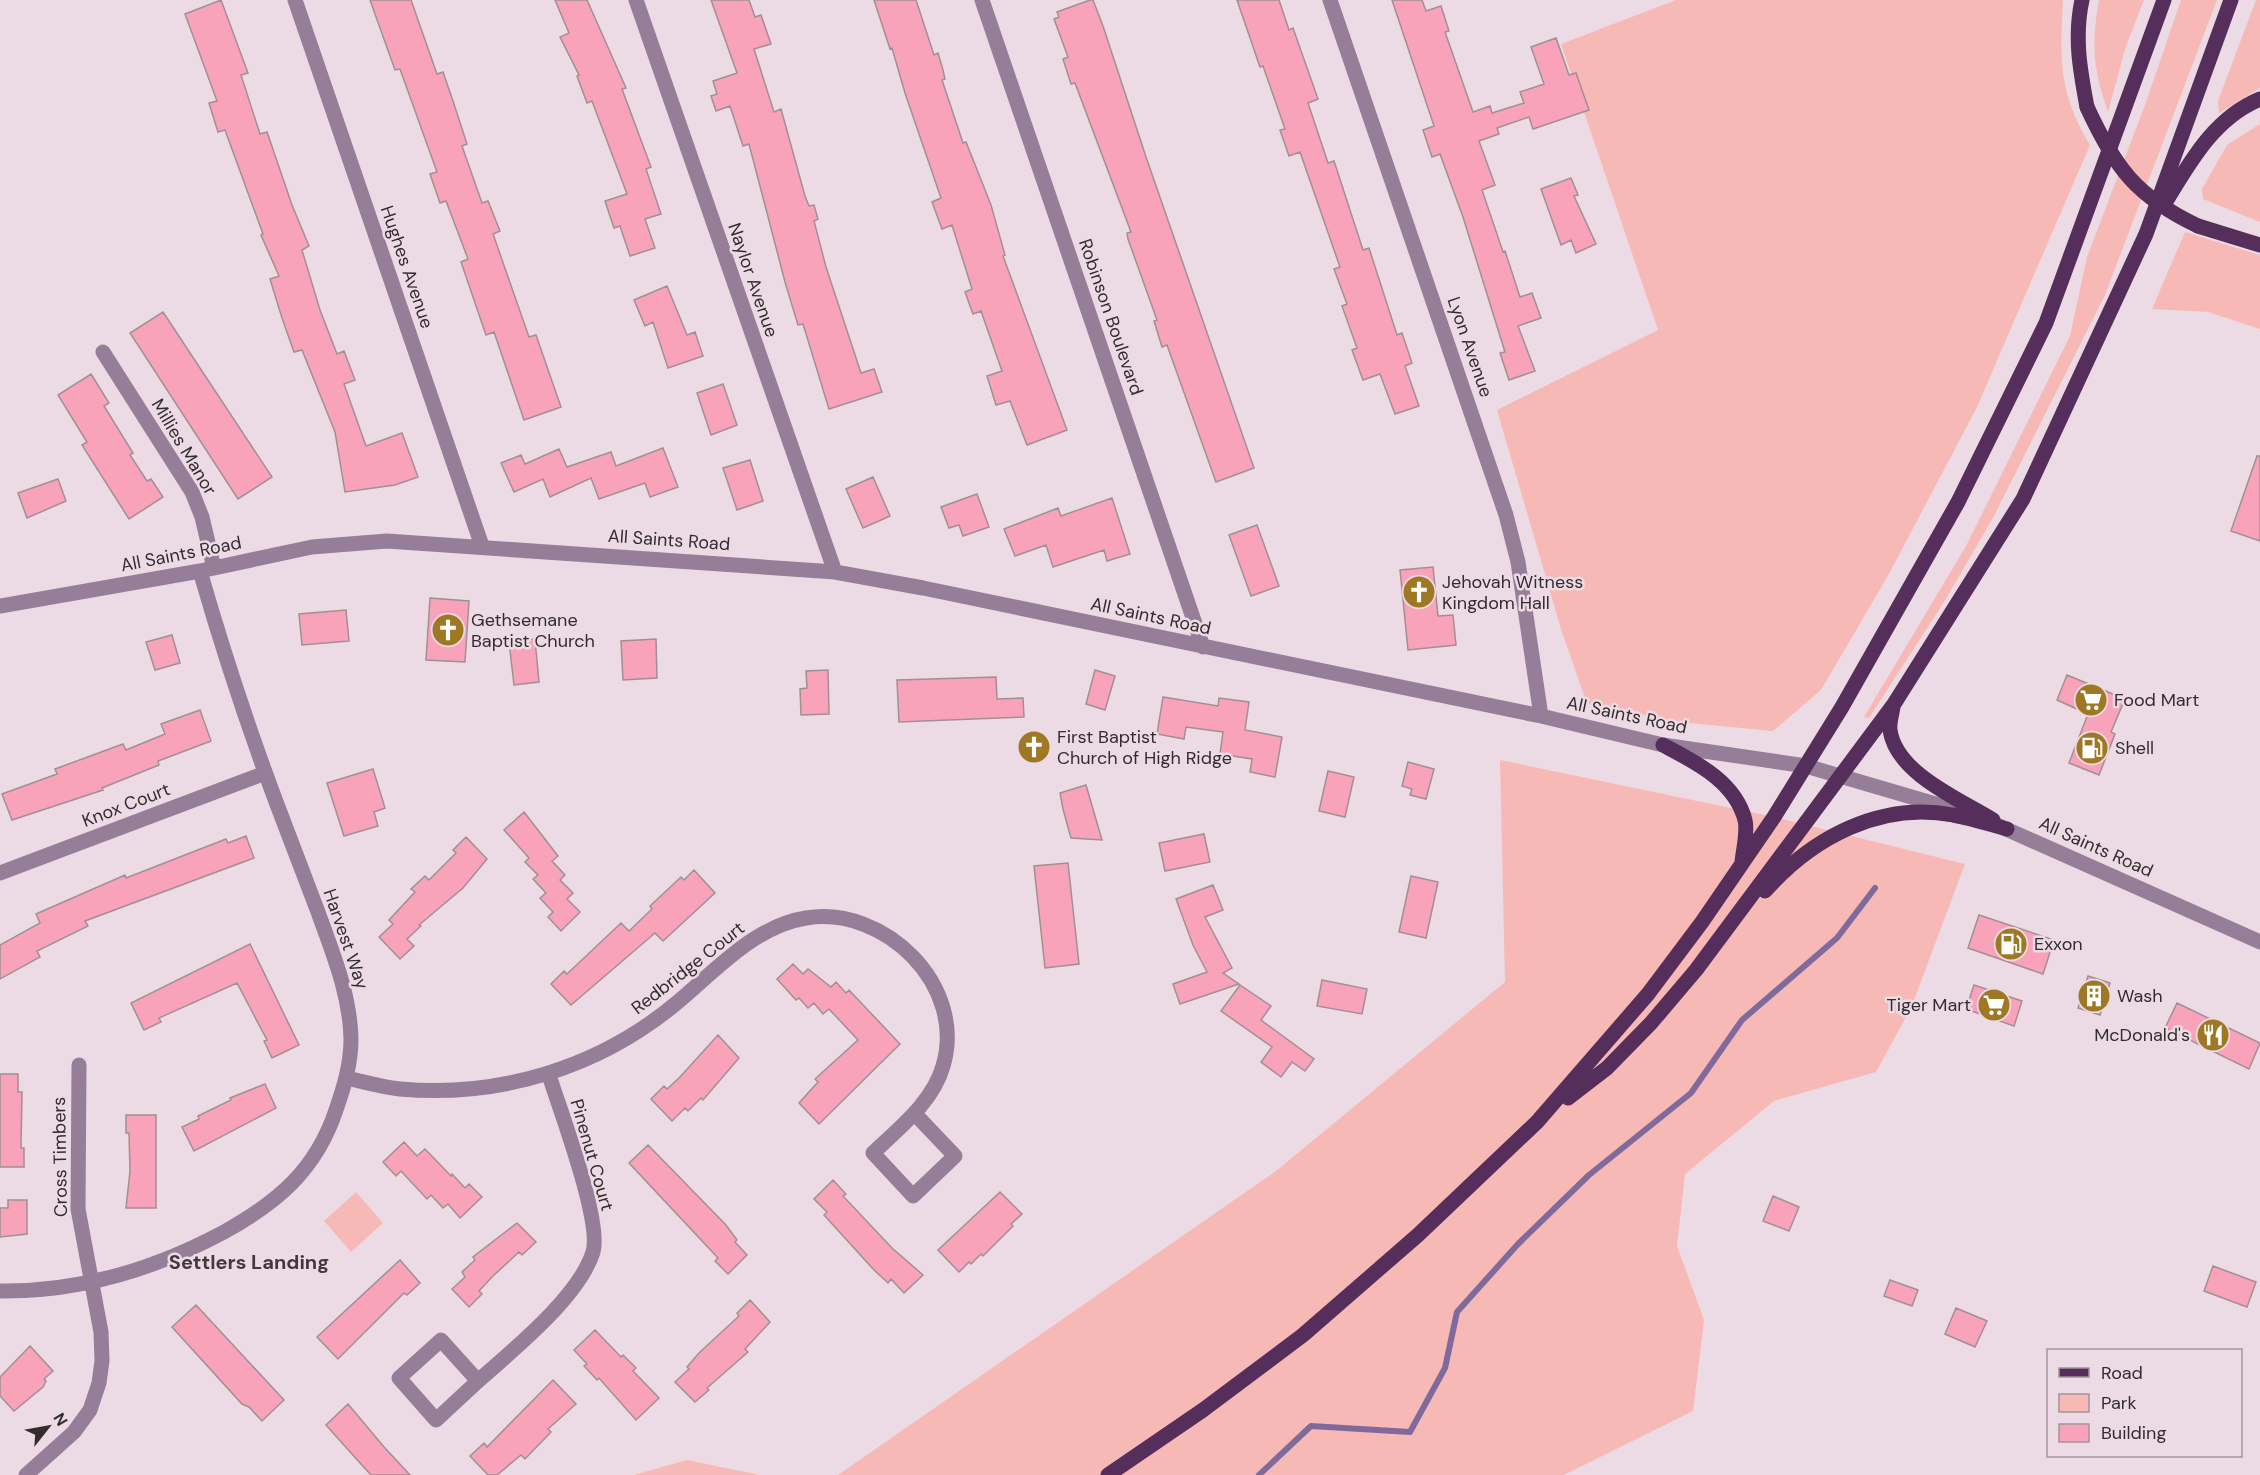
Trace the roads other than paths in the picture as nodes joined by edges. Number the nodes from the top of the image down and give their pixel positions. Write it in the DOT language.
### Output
graph roads {
  1 [pos="295,0"];
  2 [pos="636,0"];
  3 [pos="982,0"];
  4 [pos="1330,0"];
  5 [pos="2082,0"];
  6 [pos="2164,0"];
  7 [pos="2231,0"];
  8 [pos="2260,99"];
  9 [pos="2146,234"];
  10 [pos="2260,245"];
  11 [pos="104,352"];
  12 [pos="482,546"];
  13 [pos="207,570"];
  14 [pos="835,572"];
  15 [pos="0,606"];
  16 [pos="1203,646"];
  17 [pos="1894,704"];
  18 [pos="1541,716"];
  19 [pos="1663,745"];
  20 [pos="1806,766"];
  21 [pos="266,773"];
  22 [pos="1841,776"];
  23 [pos="2007,829"];
  24 [pos="1742,865"];
  25 [pos="0,873"];
  26 [pos="2260,942"];
  27 [pos="1696,970"];
  28 [pos="79,1065"];
  29 [pos="549,1075"];
  30 [pos="347,1078"];
  31 [pos="915,1114"];
  32 [pos="1538,1122"];
  33 [pos="91,1283"];
  34 [pos="0,1291"];
  35 [pos="478,1381"];
  36 [pos="26,1475"];
  37 [pos="1108,1475"];
  1 -- 12 [label="street, Hughes Avenue"];
  2 -- 14 [label="street, Naylor Avenue"];
  3 -- 16 [label="street, Robinson Boulevard"];
  4 -- 18 [label="street, Lyon Avenue"];
  5 -- 10 [label="main road, bridge"];
  6 -- 20 [label="main road"];
  7 -- 9 [label="main road"];
  8 -- 9 [label="main road"];
  9 -- 17 [label="main road"];
  11 -- 13 [label="street, Millies Manor"];
  12 -- 13 [label="street, All Saints Road"];
  12 -- 14 [label="street, All Saints Road"];
  13 -- 15 [label="street, All Saints Road"];
  13 -- 21 [label="street, Harvest Way"];
  14 -- 16 [label="street, All Saints Road"];
  16 -- 18 [label="street, All Saints Road"];
  17 -- 22 [label="main road"];
  17 -- 23 [label="main road"];
  18 -- 19 [label="street, All Saints Road"];
  19 -- 20 [label="street, All Saints Road"];
  19 -- 24 [label="main road"];
  20 -- 22 [label="street, All Saints Road"];
  20 -- 24 [label="main road"];
  21 -- 25 [label="street, Knox Court"];
  21 -- 30 [label="street, Harvest Way"];
  22 -- 23 [label="street, All Saints Road"];
  22 -- 27 [label="main road"];
  23 -- 26 [label="street, All Saints Road"];
  23 -- 27 [label="main road"];
  24 -- 32 [label="main road"];
  27 -- 32 [label="main road"];
  28 -- 33 [label="street, Cross Timbers"];
  29 -- 30 [label="street, Redbridge Court"];
  29 -- 31 [label="street, Redbridge Court"];
  29 -- 35 [label="street, Pinenut Court"];
  30 -- 33 [label="street, Harvest Way"];
  31 -- 31 [label="street, Redbridge Court"];
  32 -- 37 [label="main road"];
  33 -- 34 [label="street, Harvest Way"];
  33 -- 36 [label="street, Cross Timbers"];
  35 -- 35 [label="street, Pinenut Court"];
}
